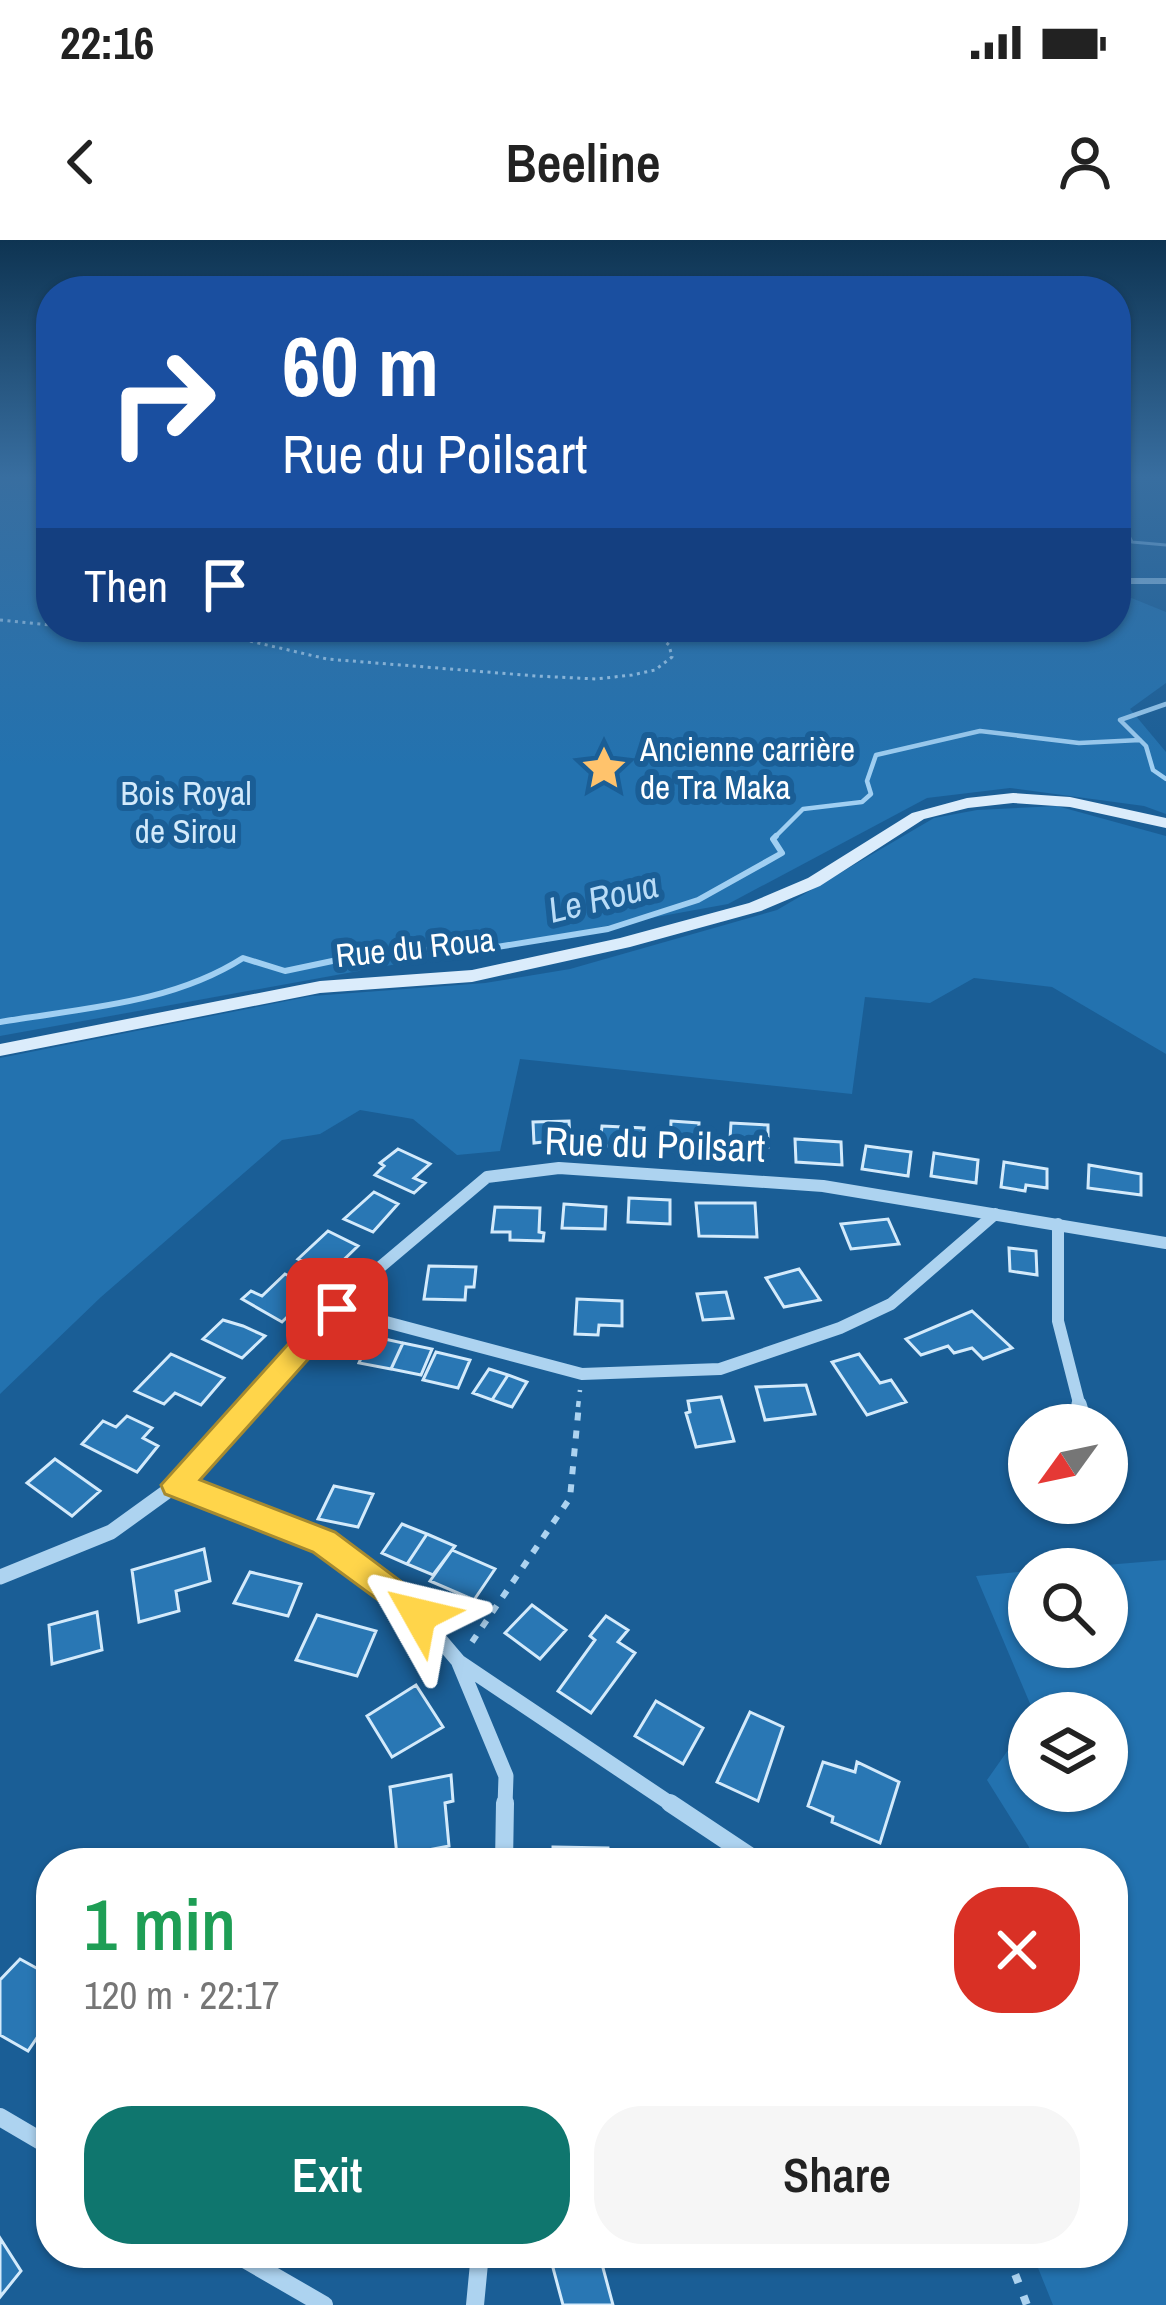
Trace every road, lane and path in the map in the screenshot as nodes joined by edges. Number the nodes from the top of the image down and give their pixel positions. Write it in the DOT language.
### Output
graph roads {
  1 [pos="1166,580"];
  2 [pos="1131,581"];
  3 [pos="0,620"];
  4 [pos="36,624"];
  5 [pos="254,642"];
  6 [pos="665,642"];
  7 [pos="1166,824"];
  8 [pos="0,1050"];
  9 [pos="995,1214"];
  10 [pos="1058,1224"];
  11 [pos="1166,1243"];
  12 [pos="337,1309"];
  13 [pos="582,1374"];
  14 [pos="1079,1404"];
  15 [pos="176,1485"];
  16 [pos="0,1577"];
  17 [pos="459,1662"];
  18 [pos="504,1848"];
  19 [pos="738,1848"];
  20 [pos="0,2117"];
  21 [pos="36,2138"];
  22 [pos="260,2268"];
  23 [pos="479,2268"];
  24 [pos="1012,2268"];
  25 [pos="324,2305"];
  26 [pos="476,2305"];
  27 [pos="1028,2305"];
  1 -- 2 [label="street"];
  3 -- 4 [label="path"];
  5 -- 6 [label="path"];
  7 -- 8 [label="street, Rue du Roua"];
  9 -- 10 [label="street, Rue du Poilsart"];
  9 -- 12 [label="street, Rue du Poilsart"];
  9 -- 13 [label="street"];
  10 -- 11 [label="street, Rue du Poilsart"];
  10 -- 14 [label="street"];
  12 -- 13 [label="street"];
  12 -- 15 [label="street, Rue du Poilsart"];
  13 -- 17 [label="path"];
  15 -- 16 [label="street, Rue du Poilsart"];
  15 -- 17 [label="street"];
  17 -- 18 [label="street"];
  17 -- 19 [label="street"];
  20 -- 21 [label="street"];
  22 -- 25 [label="street"];
  23 -- 26 [label="street"];
  24 -- 27 [label="path"];
}
